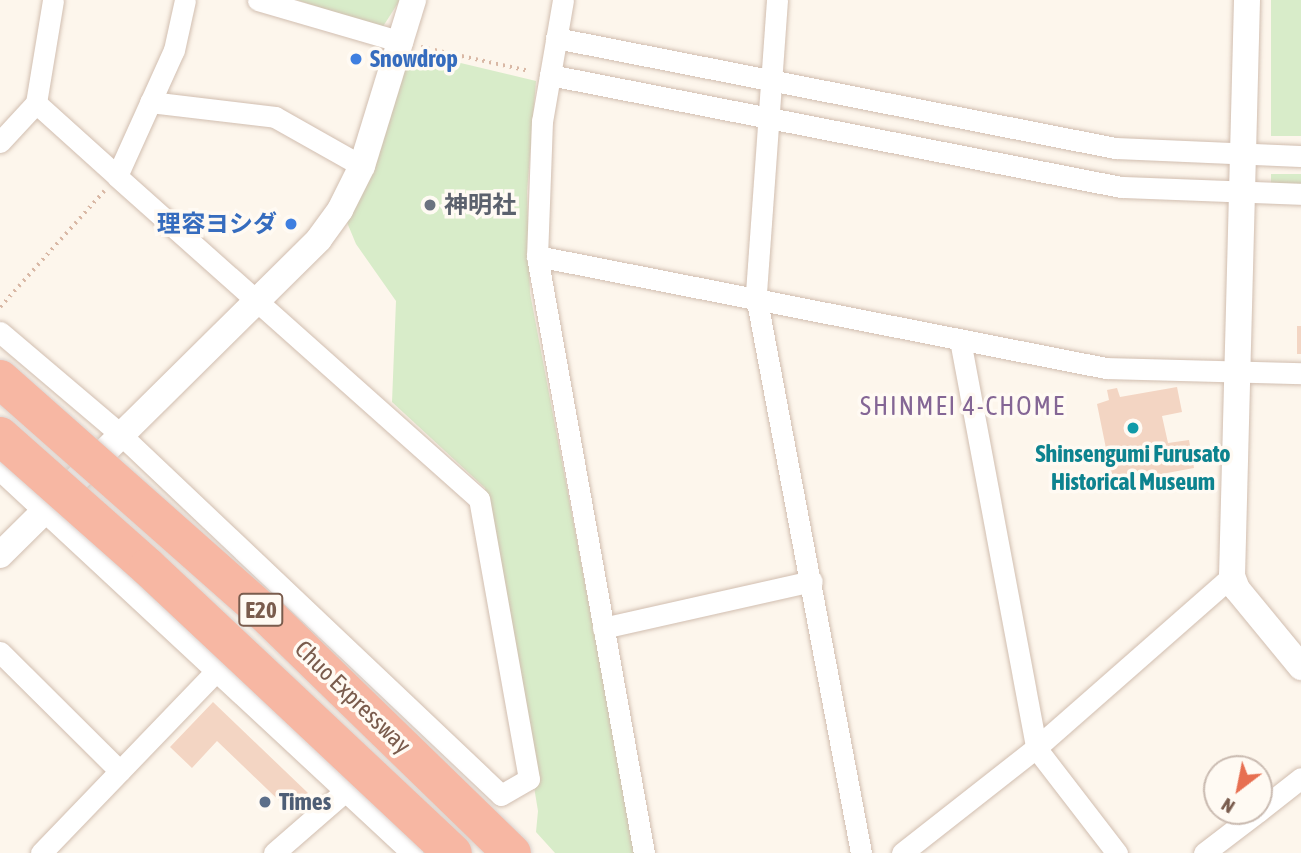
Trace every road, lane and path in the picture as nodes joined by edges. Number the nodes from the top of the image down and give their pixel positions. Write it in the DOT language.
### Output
graph roads {
  1 [pos="52,0"];
  2 [pos="185,0"];
  3 [pos="258,0"];
  4 [pos="413,0"];
  5 [pos="564,0"];
  6 [pos="777,0"];
  7 [pos="1247,0"];
  8 [pos="556,38"];
  9 [pos="402,42"];
  10 [pos="550,75"];
  11 [pos="772,80"];
  12 [pos="150,102"];
  13 [pos="37,103"];
  14 [pos="768,119"];
  15 [pos="0,142"];
  16 [pos="1242,155"];
  17 [pos="1301,156"];
  18 [pos="362,166"];
  19 [pos="117,177"];
  20 [pos="1240,193"];
  21 [pos="1301,194"];
  22 [pos="537,256"];
  23 [pos="756,296"];
  24 [pos="256,303"];
  25 [pos="0,307"];
  26 [pos="0,332"];
  27 [pos="960,340"];
  28 [pos="1240,372"];
  29 [pos="1301,373"];
  30 [pos="0,379"];
  31 [pos="119,433"];
  32 [pos="0,436"];
  33 [pos="0,470"];
  34 [pos="44,509"];
  35 [pos="0,555"];
  36 [pos="1232,576"];
  37 [pos="812,580"];
  38 [pos="603,628"];
  39 [pos="0,652"];
  40 [pos="1301,667"];
  41 [pos="214,673"];
  42 [pos="419,714"];
  43 [pos="1036,748"];
  44 [pos="120,771"];
  45 [pos="1301,778"];
  46 [pos="348,795"];
  47 [pos="1273,800"];
  48 [pos="1241,825"];
  49 [pos="41,853"];
  50 [pos="274,853"];
  51 [pos="412,853"];
  52 [pos="453,853"];
  53 [pos="512,853"];
  54 [pos="644,853"];
  55 [pos="861,853"];
  56 [pos="902,853"];
  57 [pos="1117,853"];
  58 [pos="1205,853"];
  1 -- 13 [label="street"];
  2 -- 12 [label="street"];
  3 -- 9 [label="street"];
  4 -- 9 [label="street"];
  5 -- 8 [label="street"];
  6 -- 11 [label="street"];
  7 -- 16 [label="street"];
  8 -- 10 [label="street"];
  8 -- 11 [label="street"];
  9 -- 10 [label="path"];
  9 -- 18 [label="street"];
  10 -- 14 [label="street"];
  10 -- 22 [label="street"];
  11 -- 14 [label="street"];
  11 -- 16 [label="street"];
  12 -- 18 [label="street"];
  12 -- 19 [label="street"];
  13 -- 15 [label="street"];
  13 -- 19 [label="street"];
  14 -- 20 [label="street"];
  14 -- 23 [label="street"];
  16 -- 17 [label="street"];
  16 -- 20 [label="street"];
  18 -- 24 [label="street"];
  19 -- 24 [label="street"];
  19 -- 25 [label="path"];
  20 -- 21 [label="street"];
  20 -- 28 [label="street"];
  22 -- 23 [label="street"];
  22 -- 38 [label="street"];
  23 -- 27 [label="street"];
  23 -- 37 [label="street"];
  24 -- 31 [label="street"];
  24 -- 42 [label="street"];
  26 -- 31 [label="street"];
  27 -- 28 [label="street"];
  27 -- 43 [label="street"];
  28 -- 29 [label="street"];
  28 -- 36 [label="street"];
  30 -- 53 [label="highway, Chuo Expressway / E20, bridge"];
  31 -- 34 [label="street"];
  31 -- 42 [label="street"];
  32 -- 52 [label="highway, Chuo Expressway / E20, bridge"];
  33 -- 34 [label="street"];
  34 -- 35 [label="street"];
  34 -- 41 [label="street"];
  36 -- 40 [label="street"];
  36 -- 43 [label="street"];
  37 -- 38 [label="street"];
  37 -- 55 [label="street"];
  38 -- 54 [label="street"];
  39 -- 44 [label="street"];
  41 -- 44 [label="street"];
  41 -- 46 [label="street"];
  42 -- 46 [label="street"];
  43 -- 56 [label="street"];
  43 -- 57 [label="street"];
  44 -- 49 [label="street"];
  45 -- 47 [label="street"];
  46 -- 50 [label="street"];
  46 -- 51 [label="street"];
  48 -- 58 [label="street"];
}
